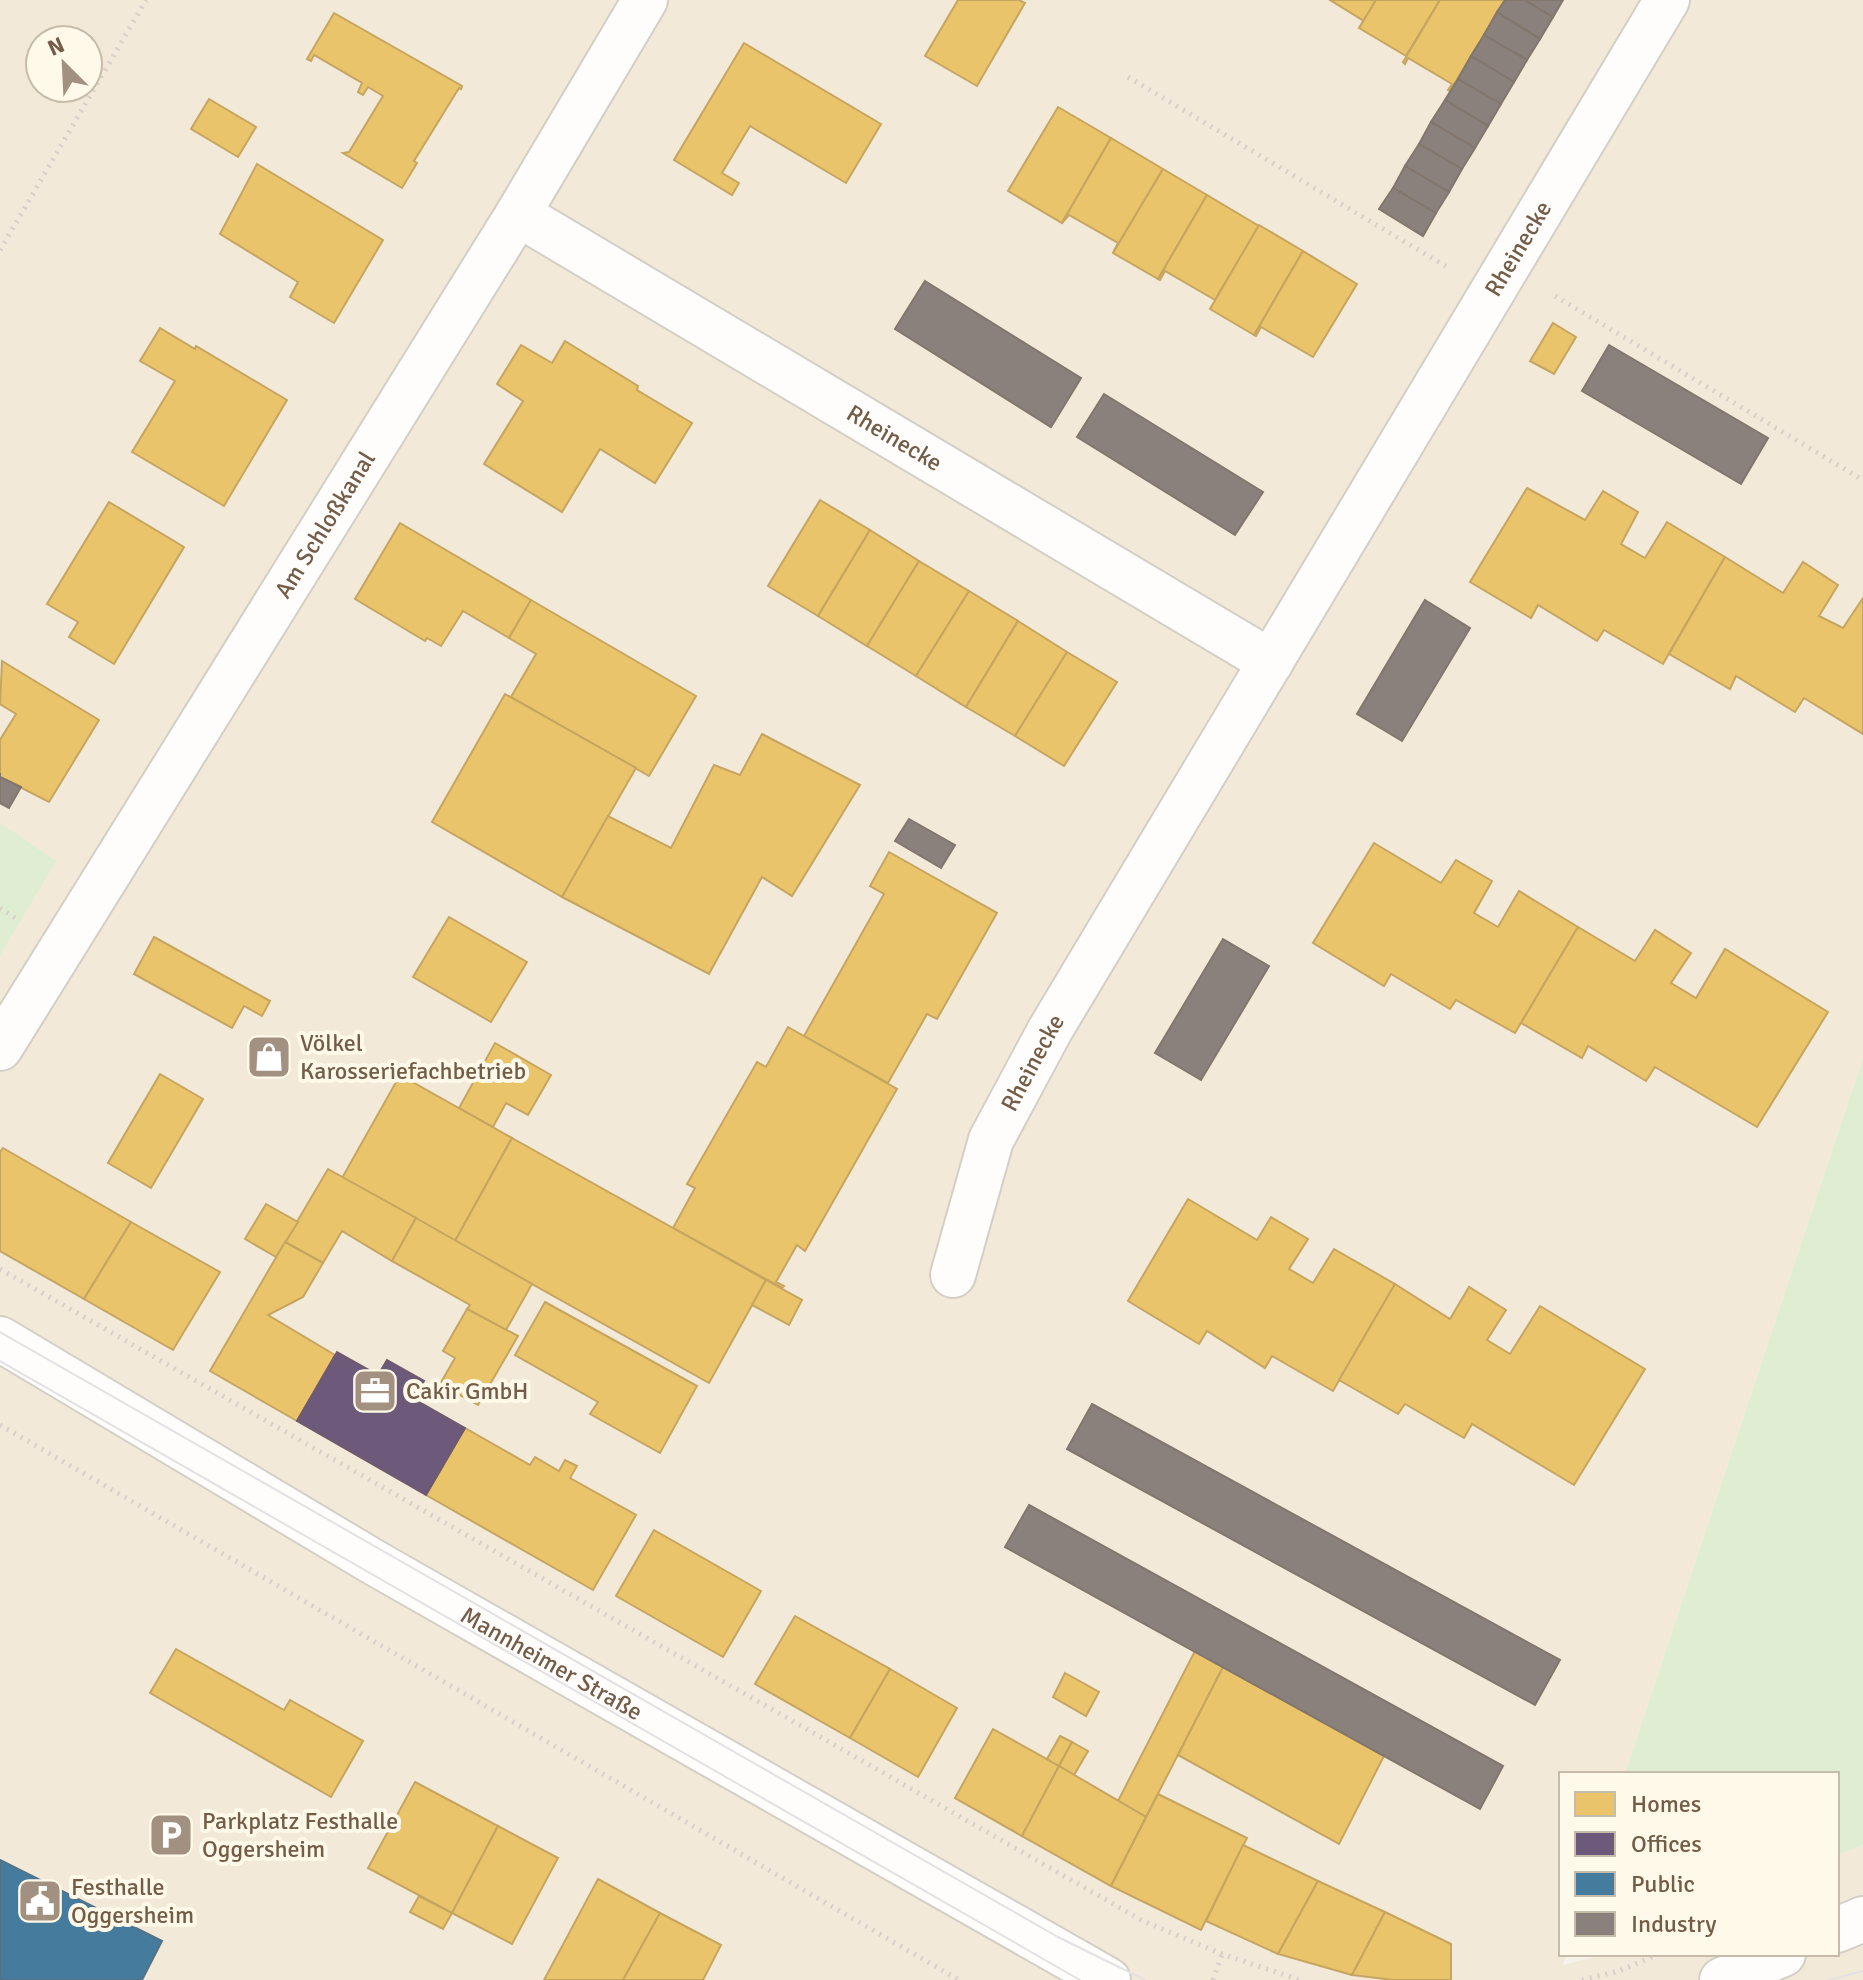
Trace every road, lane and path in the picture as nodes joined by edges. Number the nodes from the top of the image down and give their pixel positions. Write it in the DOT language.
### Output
graph roads {
  1 [pos="146,0"];
  2 [pos="645,0"];
  3 [pos="1667,0"];
  4 [pos="1128,77"];
  5 [pos="518,214"];
  6 [pos="0,250"];
  7 [pos="1498,280"];
  8 [pos="1863,480"];
  9 [pos="1271,662"];
  10 [pos="0,1048"];
  11 [pos="0,1269"];
  12 [pos="953,1275"];
  13 [pos="0,1339"];
  14 [pos="0,1425"];
  15 [pos="1863,1919"];
  16 [pos="1839,1929"];
  17 [pos="1222,1954"];
  18 [pos="1654,1956"];
  19 [pos="1778,1956"];
  20 [pos="959,1980"];
  21 [pos="1108,1980"];
  22 [pos="1213,1980"];
  23 [pos="1300,1980"];
  24 [pos="1582,1980"];
  25 [pos="1722,1980"];
  1 -- 6 [label="path"];
  2 -- 5 [label="street, Am Schloßkanal"];
  3 -- 7 [label="street, Rheinecke"];
  4 -- 7 [label="path"];
  5 -- 9 [label="street, Rheinecke"];
  5 -- 10 [label="street, Am Schloßkanal"];
  7 -- 8 [label="path"];
  7 -- 9 [label="street, Rheinecke"];
  9 -- 12 [label="street, Rheinecke"];
  11 -- 17 [label="path"];
  13 -- 21 [label="street, Mannheimer Straße"];
  14 -- 20 [label="path"];
  15 -- 16 [label="street"];
  17 -- 22 [label="path"];
  17 -- 23 [label="path"];
  18 -- 24 [label="path"];
  19 -- 25 [label="street"];
}
